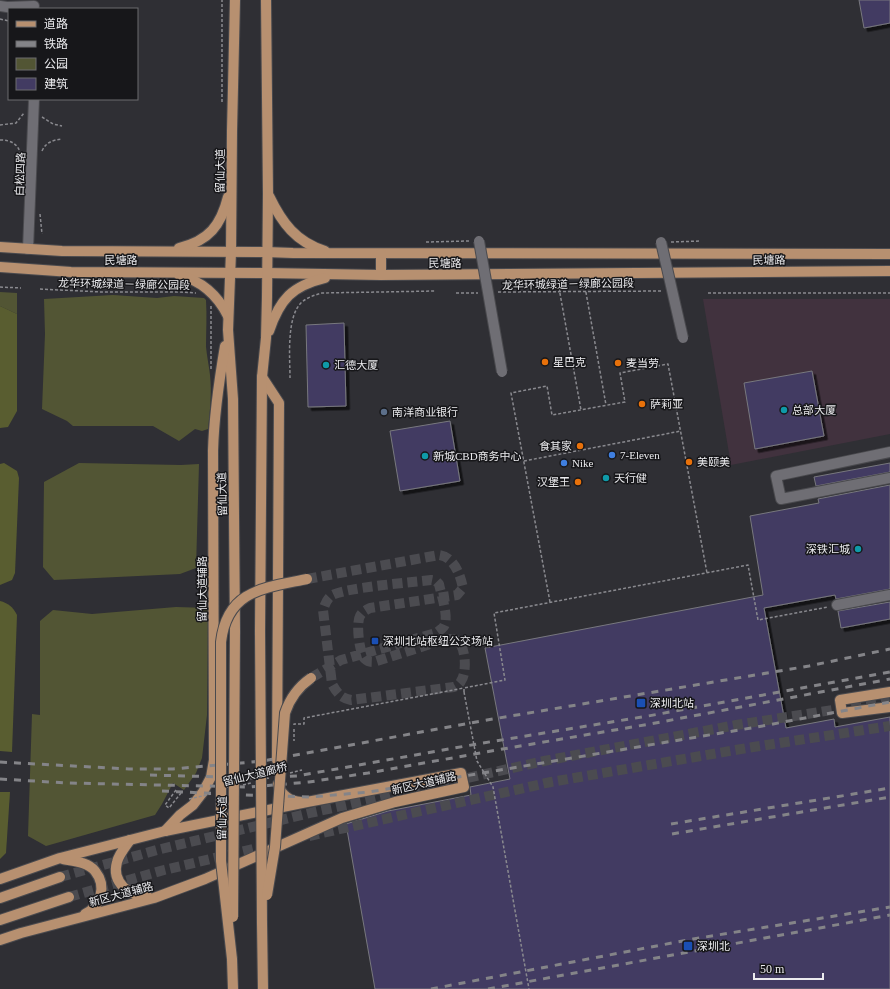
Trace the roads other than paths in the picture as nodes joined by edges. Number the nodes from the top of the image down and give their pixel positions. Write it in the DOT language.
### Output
graph roads {
  1 [pos="235,0"];
  2 [pos="266,0"];
  3 [pos="34,5"];
  4 [pos="4,7"];
  5 [pos="34,100"];
  6 [pos="232,177"];
  7 [pos="268,194"];
  8 [pos="479,241"];
  9 [pos="661,242"];
  10 [pos="0,247"];
  11 [pos="28,249"];
  12 [pos="167,251"];
  13 [pos="231,252"];
  14 [pos="266,252"];
  15 [pos="333,254"];
  16 [pos="381,254"];
  17 [pos="890,254"];
  18 [pos="0,267"];
  19 [pos="890,271"];
  20 [pos="170,272"];
  21 [pos="231,273"];
  22 [pos="267,273"];
  23 [pos="339,275"];
  24 [pos="381,275"];
  25 [pos="228,317"];
  26 [pos="228,330"];
  27 [pos="266,338"];
  28 [pos="683,338"];
  29 [pos="502,372"];
  30 [pos="262,377"];
  31 [pos="890,452"];
  32 [pos="890,478"];
  33 [pos="307,579"];
  34 [pos="890,595"];
  35 [pos="837,605"];
  36 [pos="311,678"];
  37 [pos="890,692"];
  38 [pos="890,707"];
  39 [pos="408,784"];
  40 [pos="410,798"];
  41 [pos="307,802"];
  42 [pos="165,831"];
  43 [pos="130,840"];
  44 [pos="60,858"];
  45 [pos="60,877"];
  46 [pos="0,879"];
  47 [pos="69,897"];
  48 [pos="0,898"];
  49 [pos="154,898"];
  50 [pos="76,918"];
  51 [pos="0,920"];
  52 [pos="262,923"];
  53 [pos="0,940"];
  54 [pos="232,959"];
  55 [pos="233,989"];
  56 [pos="263,989"];
  1 -- 6 [label="main road, 留仙大道"];
  2 -- 7 [label="main road"];
  3 -- 4 [label="street"];
  5 -- 11 [label="street, 白松四路"];
  6 -- 12 [label="main road"];
  6 -- 13 [label="main road, 留仙大道"];
  7 -- 14 [label="main road"];
  7 -- 15 [label="main road"];
  8 -- 29 [label="street, bridge"];
  9 -- 28 [label="street, bridge"];
  10 -- 11 [label="main road, 民塘路"];
  11 -- 12 [label="main road, 民塘路"];
  12 -- 13 [label="main road, 民塘路"];
  13 -- 14 [label="main road, 民塘路"];
  13 -- 21 [label="main road, 留仙大道"];
  14 -- 15 [label="main road, 民塘路"];
  14 -- 22 [label="main road"];
  15 -- 16 [label="main road, 民塘路"];
  16 -- 17 [label="main road, 民塘路"];
  16 -- 24 [label="main road"];
  18 -- 20 [label="main road, 民塘路"];
  19 -- 24 [label="main road, 民塘路"];
  20 -- 21 [label="main road, 民塘路"];
  20 -- 25 [label="main road"];
  21 -- 22 [label="main road, 民塘路"];
  21 -- 25 [label="main road, 留仙大道"];
  22 -- 23 [label="main road, 民塘路"];
  22 -- 27 [label="main road"];
  23 -- 24 [label="main road, 民塘路"];
  23 -- 27 [label="main road"];
  25 -- 26 [label="main road, 留仙大道"];
  26 -- 42 [label="main road, 留仙大道辅路"];
  26 -- 54 [label="main road, 留仙大道, bridge"];
  27 -- 30 [label="main road"];
  30 -- 41 [label="main road"];
  30 -- 52 [label="main road, bridge"];
  31 -- 32 [label="street"];
  33 -- 54 [label="main road, bridge"];
  34 -- 35 [label="street"];
  36 -- 52 [label="main road, bridge"];
  37 -- 38 [label="main road"];
  39 -- 40 [label="main road"];
  39 -- 40 [label="main road, 新区大道辅路"];
  39 -- 41 [label="main road, 新区大道辅路"];
  40 -- 49 [label="main road, 新区大道辅路"];
  41 -- 42 [label="main road, 新区大道辅路"];
  42 -- 43 [label="main road, 新区大道辅路"];
  43 -- 44 [label="main road, 新区大道辅路"];
  43 -- 49 [label="main road"];
  44 -- 46 [label="main road, 新区大道辅路"];
  44 -- 50 [label="main road"];
  45 -- 48 [label="main road"];
  47 -- 51 [label="main road"];
  49 -- 50 [label="main road, 新区大道辅路"];
  50 -- 53 [label="main road, 新区大道辅路"];
  52 -- 56 [label="main road"];
  54 -- 55 [label="main road, 留仙大道"];
}
